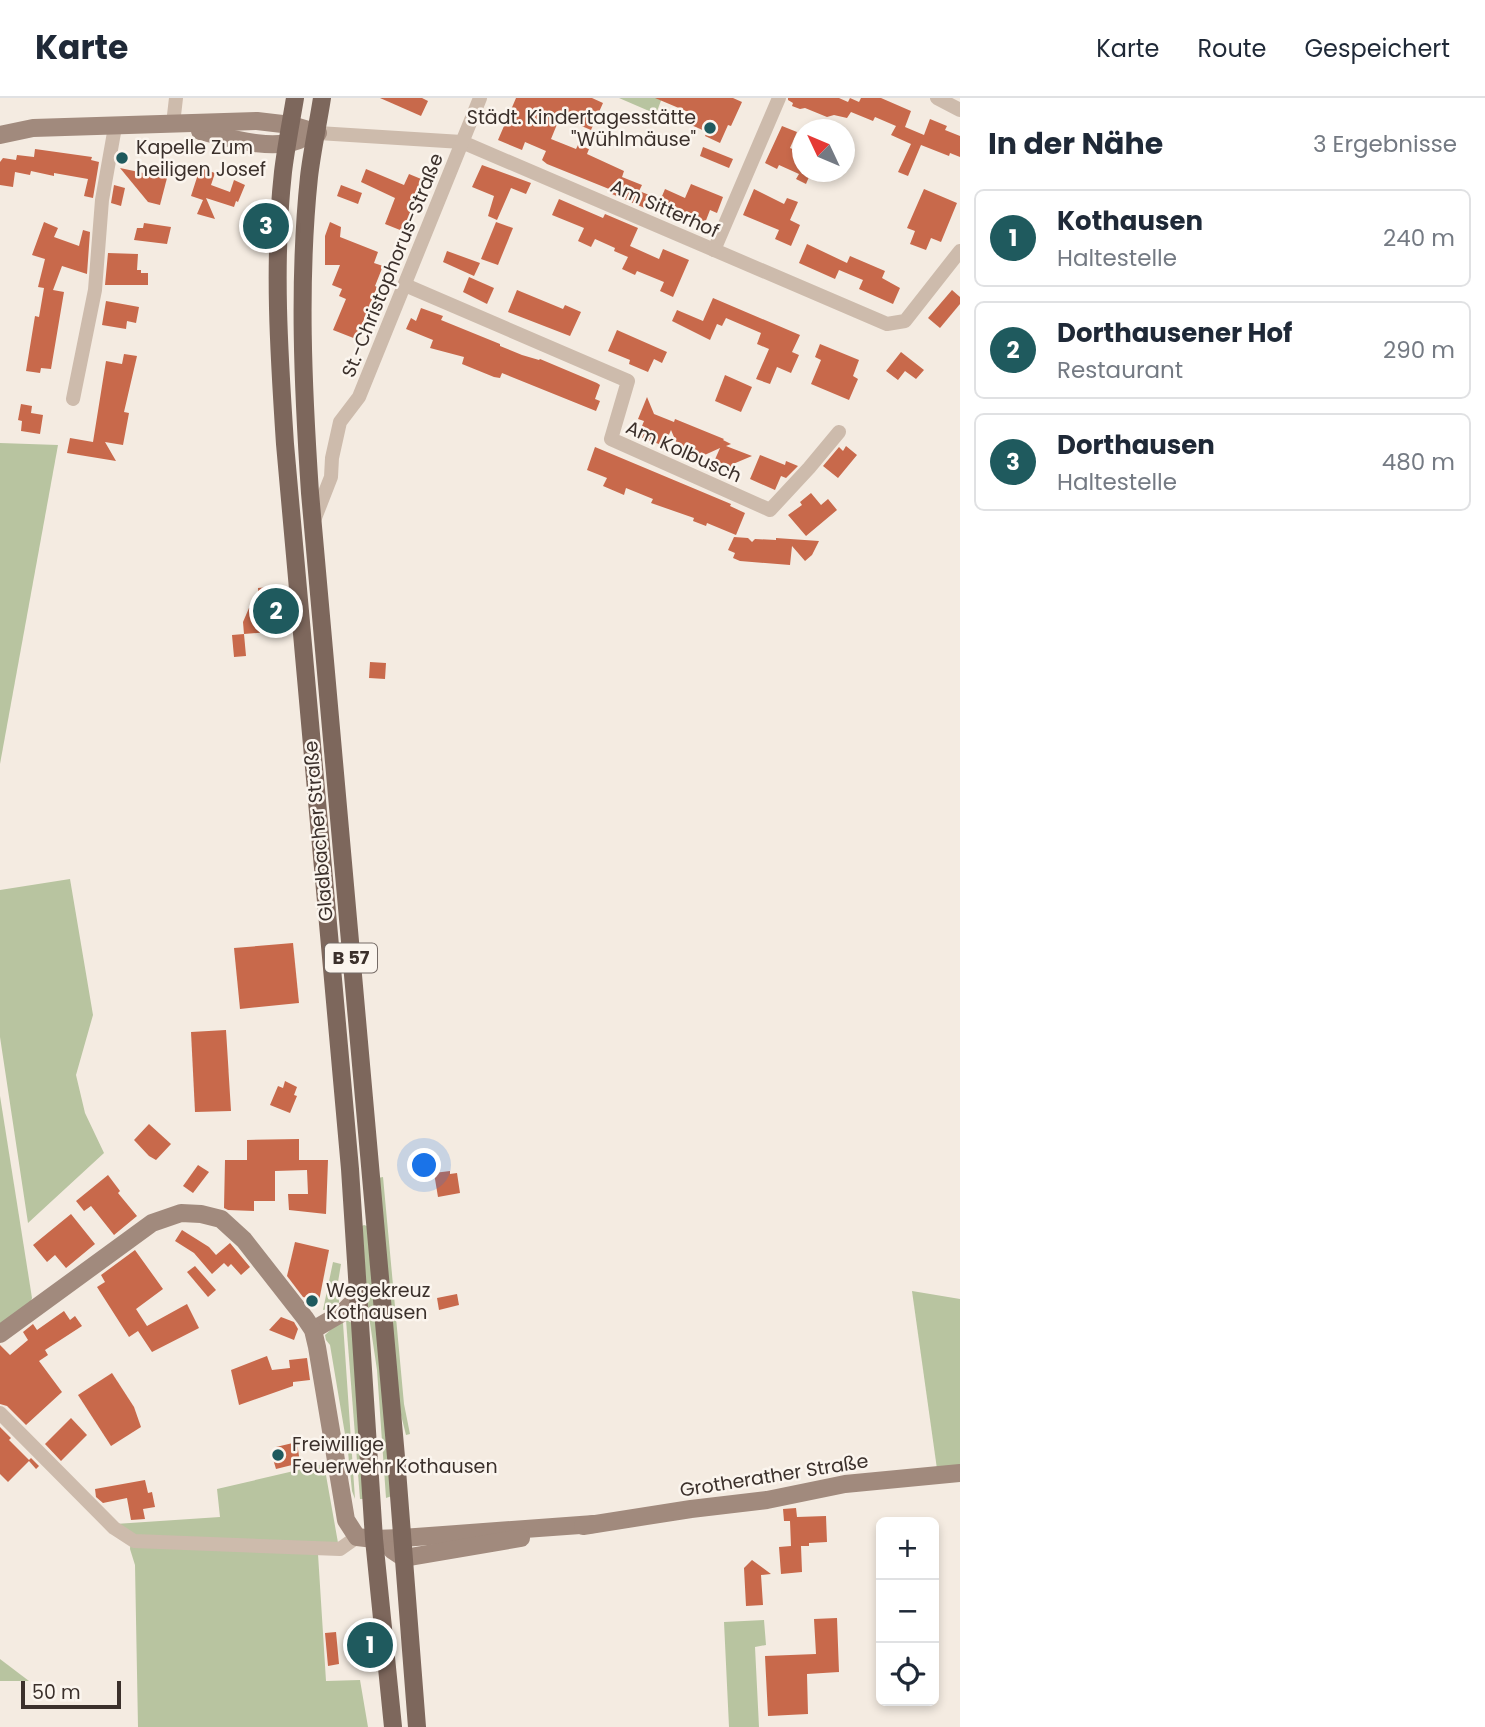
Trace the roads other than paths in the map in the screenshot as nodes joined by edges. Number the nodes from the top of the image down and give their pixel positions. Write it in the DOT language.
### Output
graph roads {
  1 [pos="176,98"];
  2 [pos="295,98"];
  3 [pos="322,98"];
  4 [pos="480,98"];
  5 [pos="779,98"];
  6 [pos="937,98"];
  7 [pos="960,110"];
  8 [pos="173,124"];
  9 [pos="291,125"];
  10 [pos="116,127"];
  11 [pos="318,133"];
  12 [pos="0,135"];
  13 [pos="462,142"];
  14 [pos="287,145"];
  15 [pos="714,250"];
  16 [pos="960,251"];
  17 [pos="405,285"];
  18 [pos="73,400"];
  19 [pos="839,432"];
  20 [pos="313,524"];
  21 [pos="359,1296"];
  22 [pos="313,1330"];
  23 [pos="0,1334"];
  24 [pos="0,1413"];
  25 [pos="960,1474"];
  26 [pos="594,1524"];
  27 [pos="366,1538"];
  28 [pos="402,1538"];
  29 [pos="404,1558"];
  30 [pos="393,1727"];
  31 [pos="417,1727"];
  1 -- 8 [label="street"];
  2 -- 9 [label="main road, Gladbacher Straße / B 57"];
  3 -- 11 [label="main road, Gladbacher Straße / B 57"];
  4 -- 13 [label="street, St.-Christophorus-Straße"];
  5 -- 15 [label="street"];
  6 -- 7 [label="street"];
  8 -- 9 [label="street"];
  8 -- 10 [label="street"];
  8 -- 14 [label="street"];
  9 -- 11 [label="street"];
  9 -- 14 [label="main road, Gladbacher Straße / B 57"];
  10 -- 12 [label="street"];
  10 -- 18 [label="street"];
  11 -- 13 [label="street, Am Sitterhof"];
  11 -- 14 [label="street"];
  11 -- 20 [label="main road, Gladbacher Straße / B 57"];
  13 -- 15 [label="street, Am Sitterhof"];
  13 -- 17 [label="street, St.-Christophorus-Straße"];
  14 -- 21 [label="main road, Gladbacher Straße / B 57"];
  15 -- 16 [label="street, Am Sitterhof"];
  17 -- 19 [label="street, Am Kolbusch"];
  17 -- 20 [label="street, St.-Christophorus-Straße"];
  20 -- 28 [label="main road, Gladbacher Straße / B 57"];
  21 -- 22 [label="street"];
  21 -- 27 [label="main road, Gladbacher Straße / B 57"];
  22 -- 23 [label="street"];
  22 -- 27 [label="street"];
  24 -- 27 [label="street"];
  25 -- 26 [label="street, Grotherather Straße"];
  26 -- 28 [label="street, Grotherather Straße"];
  26 -- 29 [label="street, Grotherather Straße"];
  27 -- 28 [label="street, Grotherather Straße"];
  27 -- 29 [label="street"];
  27 -- 30 [label="main road, Gladbacher Straße / B 57"];
  28 -- 29 [label="main road, Gladbacher Straße / B 57"];
  29 -- 31 [label="main road, Gladbacher Straße / B 57"];
}
